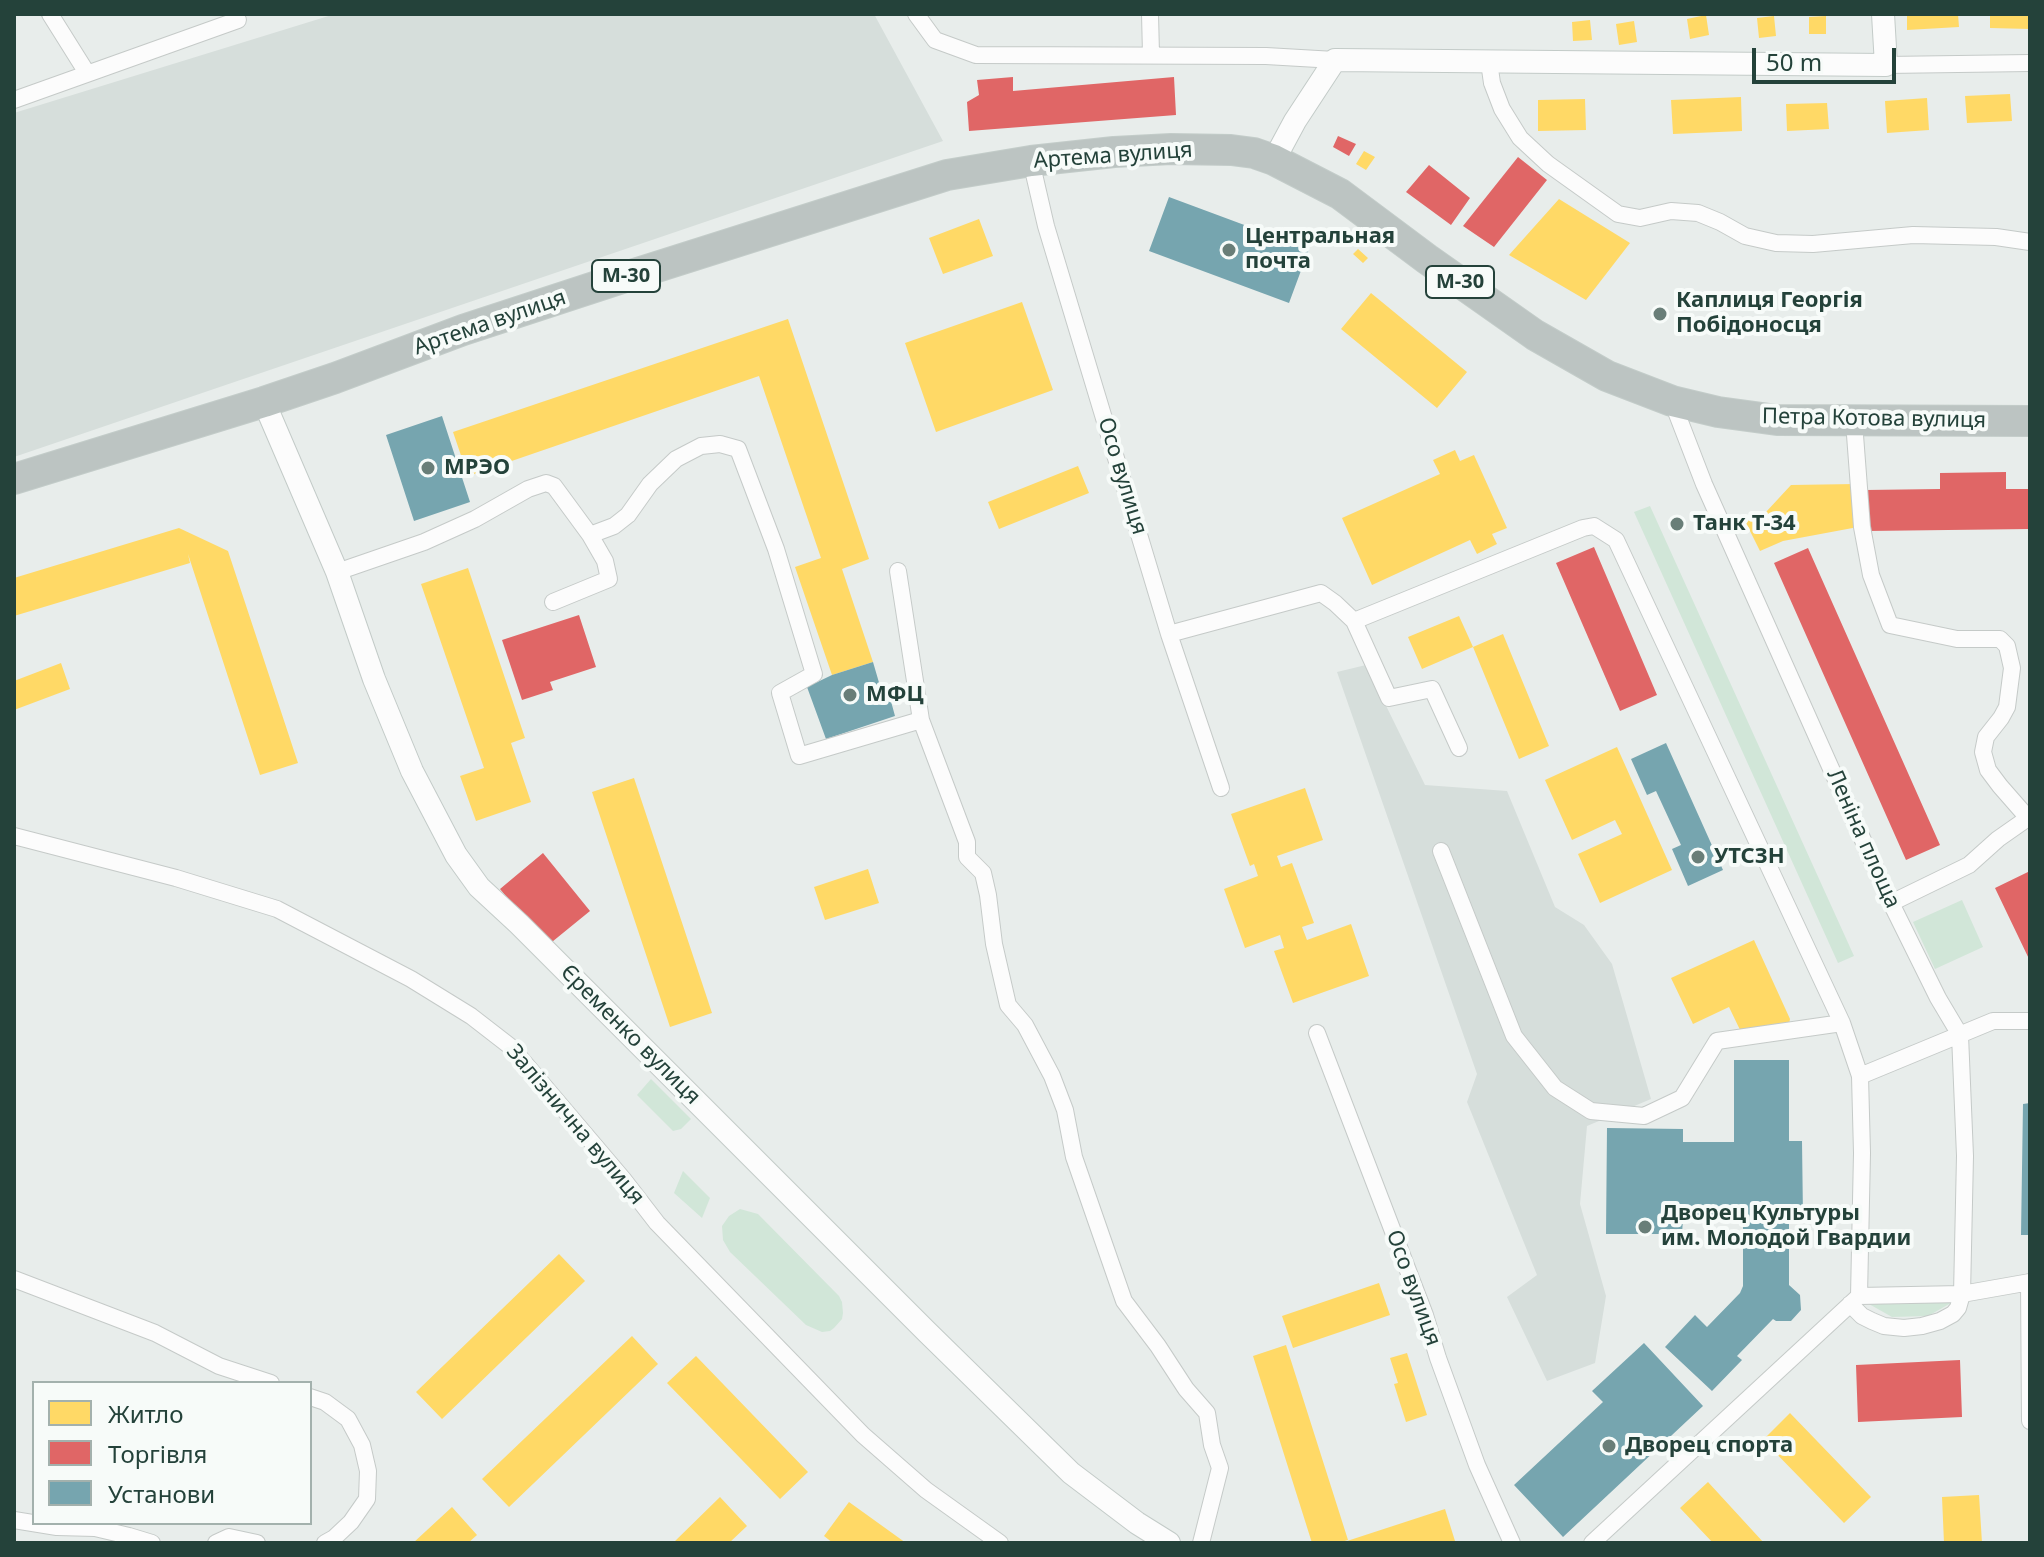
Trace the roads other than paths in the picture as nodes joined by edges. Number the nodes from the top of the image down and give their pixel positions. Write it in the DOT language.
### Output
graph roads {
  1 [pos="50,14"];
  2 [pos="916,14"];
  3 [pos="1150,14"];
  4 [pos="1883,14"];
  5 [pos="238,20"];
  6 [pos="1151,54"];
  7 [pos="1335,60"];
  8 [pos="1489,62"];
  9 [pos="2030,63"];
  10 [pos="1886,65"];
  11 [pos="87,73"];
  12 [pos="14,100"];
  13 [pos="1264,156"];
  14 [pos="1031,161"];
  15 [pos="2030,242"];
  16 [pos="1672,401"];
  17 [pos="264,402"];
  18 [pos="2030,421"];
  19 [pos="1854,422"];
  20 [pos="14,479"];
  21 [pos="590,535"];
  22 [pos="898,571"];
  23 [pos="337,572"];
  24 [pos="553,602"];
  25 [pos="1354,621"];
  26 [pos="1169,634"];
  27 [pos="921,720"];
  28 [pos="1459,748"];
  29 [pos="1221,788"];
  30 [pos="2029,817"];
  31 [pos="14,836"];
  32 [pos="1441,851"];
  33 [pos="1891,903"];
  34 [pos="2030,1021"];
  35 [pos="1842,1023"];
  36 [pos="1317,1033"];
  37 [pos="1960,1035"];
  38 [pos="1860,1076"];
  39 [pos="14,1279"];
  40 [pos="2029,1282"];
  41 [pos="1962,1294"];
  42 [pos="1854,1300"];
  43 [pos="265,1381"];
  44 [pos="312,1398"];
  45 [pos="2030,1421"];
  46 [pos="45,1525"];
  47 [pos="152,1543"];
  48 [pos="216,1543"];
  49 [pos="257,1543"];
  50 [pos="325,1543"];
  51 [pos="1000,1543"];
  52 [pos="1169,1543"];
  53 [pos="1201,1543"];
  54 [pos="1512,1543"];
  55 [pos="1592,1543"];
  1 -- 11 [label="street"];
  2 -- 6 [label="street"];
  3 -- 6 [label="street"];
  4 -- 10 [label="street"];
  5 -- 11 [label="street"];
  6 -- 7 [label="street"];
  7 -- 8 [label="street"];
  7 -- 13 [label="street"];
  8 -- 10 [label="street"];
  8 -- 15 [label="street"];
  9 -- 10 [label="street"];
  11 -- 12 [label="street"];
  13 -- 14 [label="highway, Артема вулиця / М-30"];
  13 -- 16 [label="highway, М-30"];
  14 -- 17 [label="highway, Артема вулиця / М-30"];
  14 -- 26 [label="street, Осо вулиця"];
  16 -- 19 [label="highway, Петра Котова вулиця / М-30"];
  16 -- 33 [label="street, Леніна площа"];
  17 -- 20 [label="highway, Артема вулиця / М-30"];
  17 -- 23 [label="street, Єременко вулиця"];
  18 -- 19 [label="highway, Петра Котова вулиця / М-30"];
  19 -- 30 [label="street"];
  21 -- 23 [label="street"];
  21 -- 24 [label="street"];
  21 -- 27 [label="street"];
  22 -- 27 [label="street"];
  23 -- 52 [label="street, Єременко вулиця"];
  25 -- 26 [label="street"];
  25 -- 28 [label="street"];
  25 -- 35 [label="street"];
  26 -- 29 [label="street, Осо вулиця"];
  27 -- 53 [label="street"];
  30 -- 33 [label="street"];
  31 -- 51 [label="street, Залізнична вулиця"];
  32 -- 35 [label="street"];
  33 -- 37 [label="street, Леніна площа"];
  34 -- 37 [label="street"];
  35 -- 38 [label="street"];
  36 -- 54 [label="street, Осо вулиця"];
  37 -- 38 [label="street"];
  37 -- 41 [label="street, Леніна площа"];
  38 -- 42 [label="street"];
  39 -- 43 [label="street"];
  40 -- 41 [label="street"];
  40 -- 45 [label="street"];
  41 -- 42 [label="street"];
  41 -- 42 [label="street"];
  42 -- 55 [label="street"];
  44 -- 50 [label="street"];
  46 -- 47 [label="street"];
  48 -- 49 [label="street"];
}
